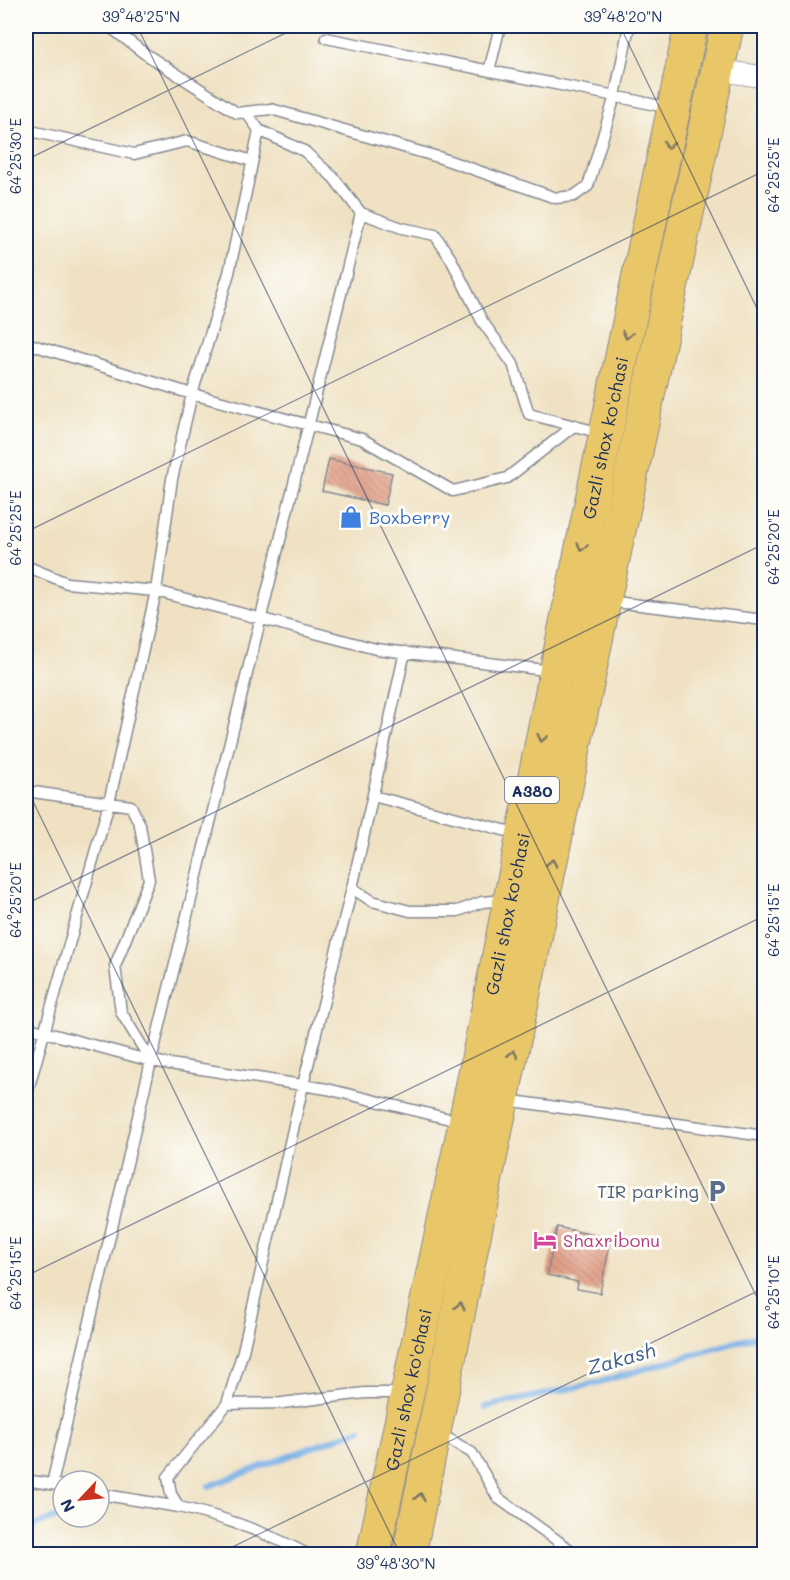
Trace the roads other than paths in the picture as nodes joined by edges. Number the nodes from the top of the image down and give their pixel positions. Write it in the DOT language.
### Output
graph roads {
  1 [pos="109,26"];
  2 [pos="500,26"];
  3 [pos="629,26"];
  4 [pos="692,26"];
  5 [pos="727,26"];
  6 [pos="326,38"];
  7 [pos="717,70"];
  8 [pos="489,71"];
  9 [pos="765,77"];
  10 [pos="615,96"];
  11 [pos="676,109"];
  12 [pos="246,112"];
  13 [pos="26,130"];
  14 [pos="259,130"];
  15 [pos="252,161"];
  16 [pos="361,213"];
  17 [pos="26,342"];
  18 [pos="192,394"];
  19 [pos="308,425"];
  20 [pos="575,425"];
  21 [pos="606,435"];
  22 [pos="26,566"];
  23 [pos="156,591"];
  24 [pos="604,601"];
  25 [pos="260,616"];
  26 [pos="765,620"];
  27 [pos="405,652"];
  28 [pos="556,672"];
  29 [pos="26,791"];
  30 [pos="373,796"];
  31 [pos="109,803"];
  32 [pos="522,835"];
  33 [pos="352,888"];
  34 [pos="510,899"];
  35 [pos="26,1027"];
  36 [pos="44,1031"];
  37 [pos="151,1060"];
  38 [pos="303,1085"];
  39 [pos="26,1097"];
  40 [pos="504,1100"];
  41 [pos="465,1123"];
  42 [pos="765,1136"];
  43 [pos="407,1393"];
  44 [pos="227,1404"];
  45 [pos="434,1431"];
  46 [pos="62,1469"];
  47 [pos="26,1480"];
  48 [pos="51,1484"];
  49 [pos="111,1496"];
  50 [pos="179,1507"];
  51 [pos="307,1554"];
  52 [pos="373,1554"];
  53 [pos="409,1554"];
  54 [pos="576,1554"];
  1 -- 12 [label="lane"];
  2 -- 8 [label="lane"];
  3 -- 10 [label="lane"];
  4 -- 11 [label="highway, Gazli shox ko'chasi / A380"];
  5 -- 7 [label="highway, Gazli shox ko'chasi / A380"];
  6 -- 8 [label="lane"];
  7 -- 9 [label="street"];
  7 -- 24 [label="highway, Gazli shox ko'chasi / A380"];
  8 -- 10 [label="lane"];
  10 -- 11 [label="lane"];
  10 -- 12 [label="lane"];
  11 -- 21 [label="highway, Gazli shox ko'chasi / A380, one-way"];
  12 -- 14 [label="lane"];
  13 -- 15 [label="lane"];
  14 -- 15 [label="lane"];
  14 -- 16 [label="lane"];
  15 -- 18 [label="lane"];
  16 -- 19 [label="lane"];
  16 -- 20 [label="lane"];
  17 -- 18 [label="lane"];
  18 -- 19 [label="lane"];
  18 -- 23 [label="lane"];
  19 -- 20 [label="lane"];
  19 -- 25 [label="lane"];
  20 -- 21 [label="lane"];
  21 -- 28 [label="highway, Gazli shox ko'chasi / A380, one-way"];
  22 -- 23 [label="lane"];
  23 -- 25 [label="lane"];
  23 -- 31 [label="lane"];
  24 -- 26 [label="lane"];
  40 -- 24 [label="highway, Gazli shox ko'chasi / A380, one-way"];
  25 -- 27 [label="lane"];
  25 -- 37 [label="lane"];
  27 -- 28 [label="lane"];
  27 -- 30 [label="lane"];
  28 -- 32 [label="highway, Gazli shox ko'chasi / A380, one-way"];
  29 -- 31 [label="lane"];
  30 -- 32 [label="lane"];
  30 -- 33 [label="lane"];
  31 -- 36 [label="lane"];
  31 -- 37 [label="lane"];
  32 -- 34 [label="highway, Gazli shox ko'chasi / A380"];
  33 -- 34 [label="lane"];
  33 -- 38 [label="lane"];
  34 -- 41 [label="highway, Gazli shox ko'chasi / A380"];
  35 -- 36 [label="lane"];
  36 -- 37 [label="lane"];
  36 -- 39 [label="lane"];
  37 -- 38 [label="lane"];
  37 -- 46 [label="lane"];
  38 -- 41 [label="lane"];
  38 -- 44 [label="lane"];
  40 -- 42 [label="lane"];
  45 -- 40 [label="highway, Gazli shox ko'chasi / A380, one-way"];
  41 -- 43 [label="highway, Gazli shox ko'chasi / A380"];
  43 -- 44 [label="lane"];
  43 -- 52 [label="highway, Gazli shox ko'chasi / A380"];
  44 -- 50 [label="lane"];
  53 -- 45 [label="highway, Gazli shox ko'chasi / A380, one-way"];
  45 -- 54 [label="lane"];
  47 -- 48 [label="lane"];
  49 -- 50 [label="lane"];
  50 -- 51 [label="lane"];
}
